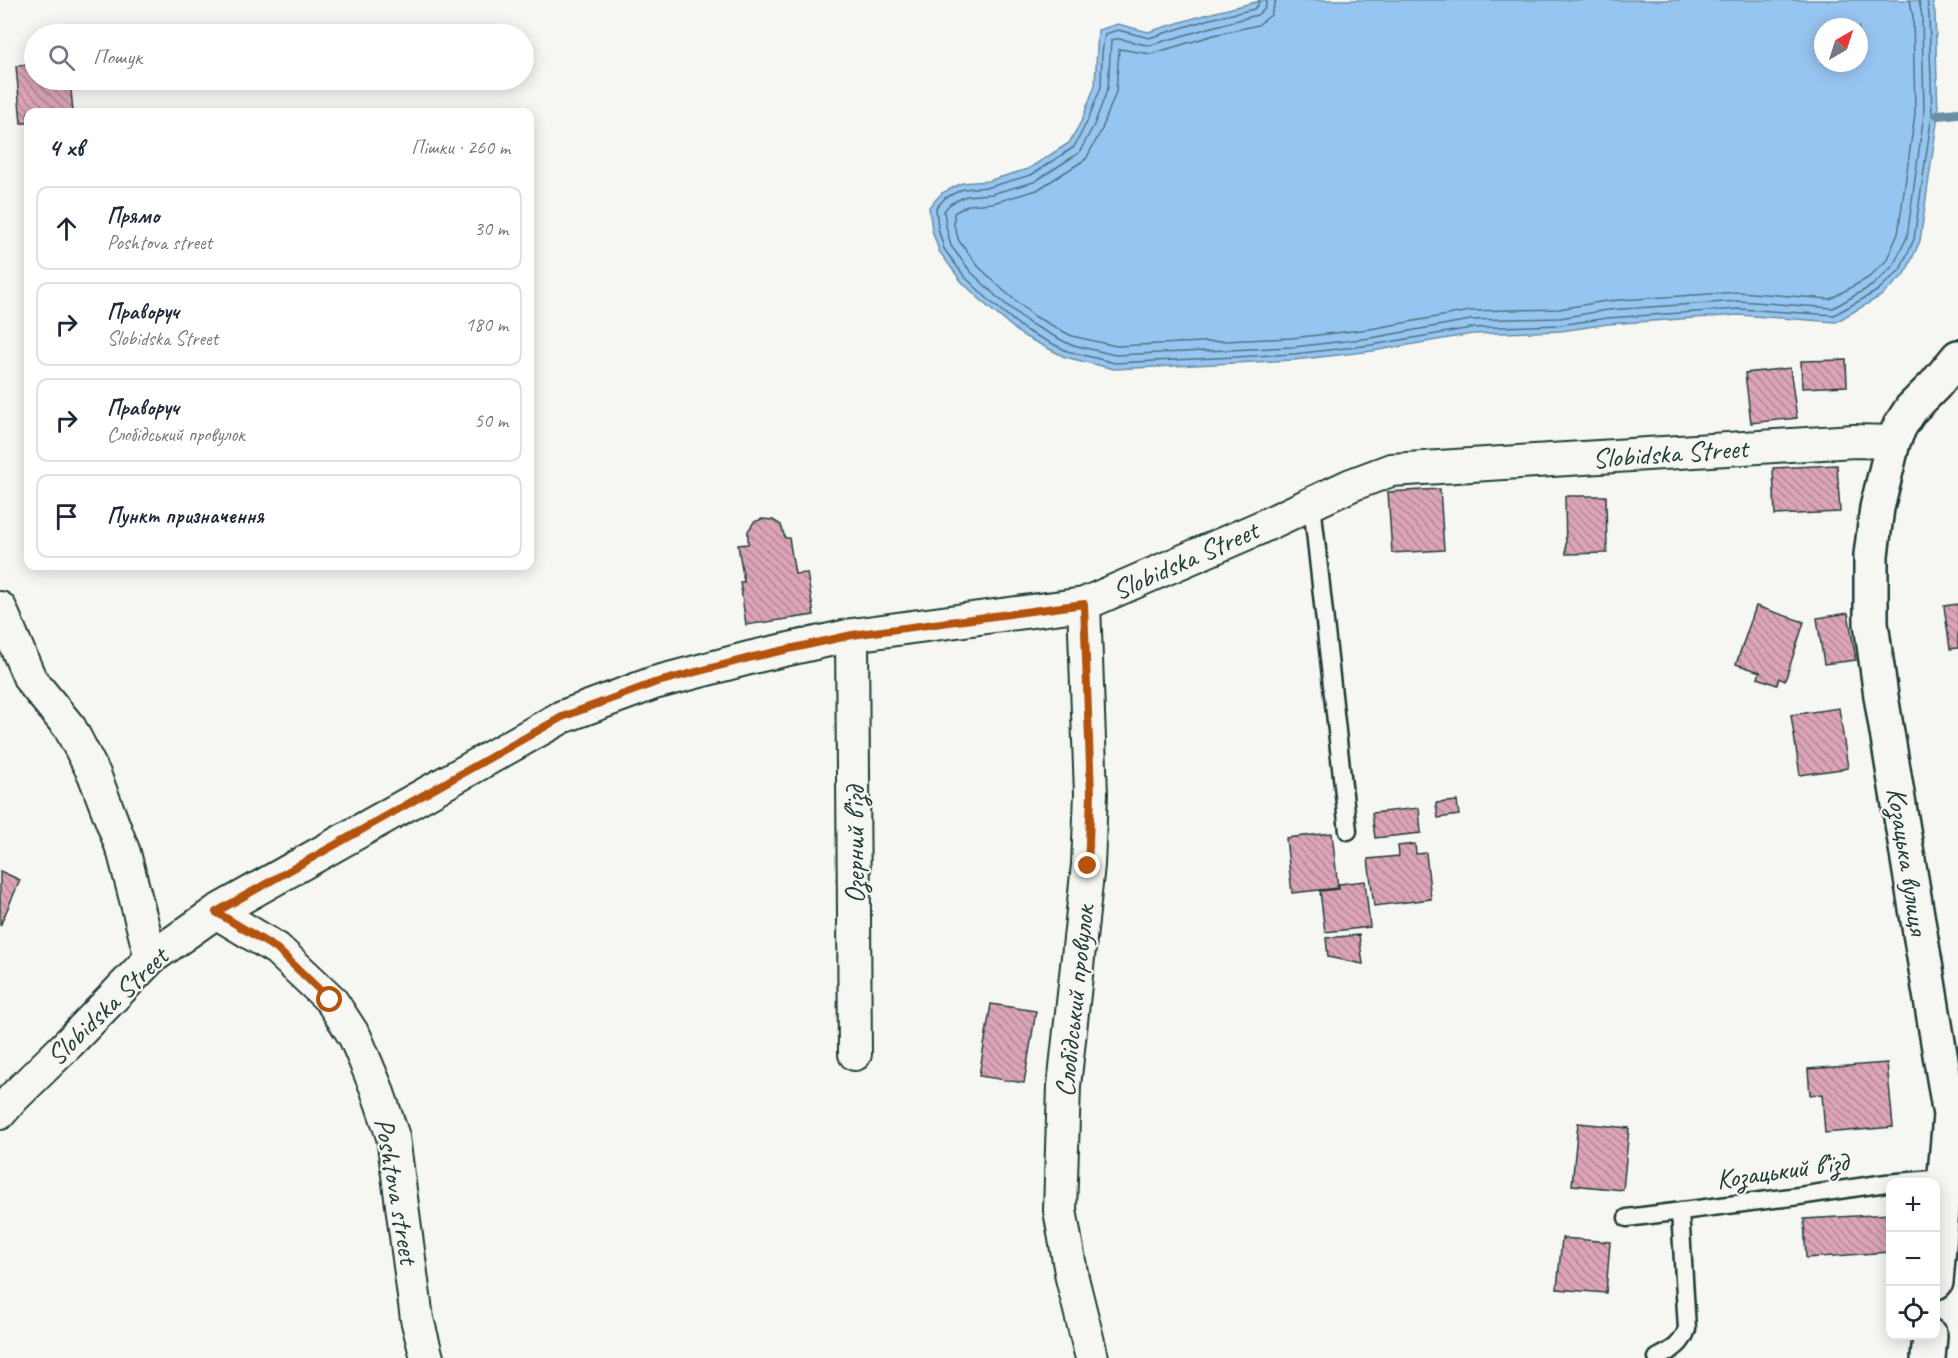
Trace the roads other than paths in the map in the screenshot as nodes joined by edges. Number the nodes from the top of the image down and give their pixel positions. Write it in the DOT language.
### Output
graph roads {
  1 [pos="1957,360"];
  2 [pos="1893,442"];
  3 [pos="1311,504"];
  4 [pos="1084,604"];
  5 [pos="0,608"];
  6 [pos="852,635"];
  7 [pos="1348,831"];
  8 [pos="216,912"];
  9 [pos="151,958"];
  10 [pos="855,1054"];
  11 [pos="0,1113"];
  12 [pos="1954,1115"];
  13 [pos="1945,1178"];
  14 [pos="1680,1211"];
  15 [pos="1627,1218"];
  16 [pos="1940,1232"];
  17 [pos="1930,1340"];
  18 [pos="427,1358"];
  19 [pos="1092,1358"];
  20 [pos="1658,1358"];
  21 [pos="1928,1358"];
  1 -- 2 [label="street, Козацька вулиця"];
  2 -- 3 [label="street, Slobidska Street"];
  2 -- 12 [label="street, Козацька вулиця"];
  3 -- 4 [label="street, Slobidska Street"];
  3 -- 7 [label="lane"];
  4 -- 6 [label="street, Slobidska Street"];
  4 -- 19 [label="street, Слобідський провулок"];
  5 -- 9 [label="street"];
  6 -- 8 [label="street, Slobidska Street"];
  6 -- 10 [label="street, Озерний в’їзд"];
  8 -- 9 [label="street, Slobidska Street"];
  8 -- 18 [label="street, Poshtova street"];
  9 -- 11 [label="street, Slobidska Street"];
  12 -- 13 [label="street, Козацька вулиця"];
  13 -- 14 [label="lane, Козацький в’їзд"];
  13 -- 16 [label="street, Козацька вулиця"];
  14 -- 15 [label="lane, Козацький в’їзд"];
  14 -- 20 [label="lane"];
  17 -- 21 [label="street"];
}
